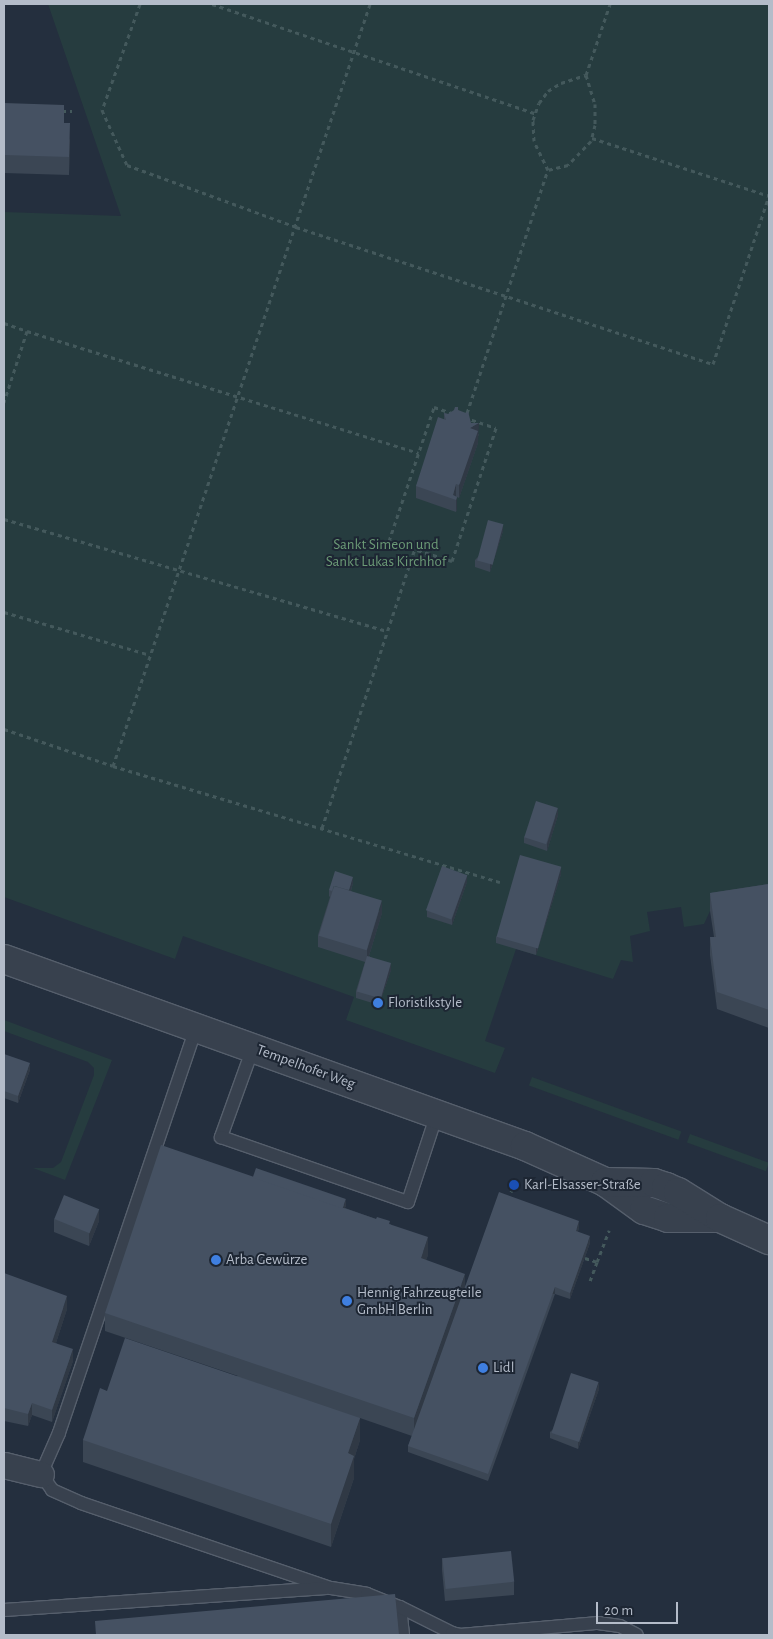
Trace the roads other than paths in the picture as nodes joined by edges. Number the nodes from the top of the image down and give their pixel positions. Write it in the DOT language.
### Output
graph roads {
  1 [pos="4,959"];
  2 [pos="196,1028"];
  3 [pos="253,1048"];
  4 [pos="437,1114"];
  5 [pos="769,1240"];
  6 [pos="4,1465"];
  7 [pos="42,1474"];
  8 [pos="331,1588"];
  9 [pos="400,1607"];
  10 [pos="4,1610"];
  11 [pos="403,1635"];
  12 [pos="637,1635"];
  1 -- 2 [label="street, Tempelhofer Weg"];
  2 -- 3 [label="street, Tempelhofer Weg"];
  2 -- 7 [label="lane"];
  3 -- 4 [label="street, Tempelhofer Weg"];
  3 -- 4 [label="lane"];
  4 -- 5 [label="street, Tempelhofer Weg"];
  6 -- 7 [label="street"];
  7 -- 8 [label="lane"];
  8 -- 9 [label="lane"];
  8 -- 10 [label="lane"];
  9 -- 11 [label="lane"];
  9 -- 12 [label="lane"];
}
